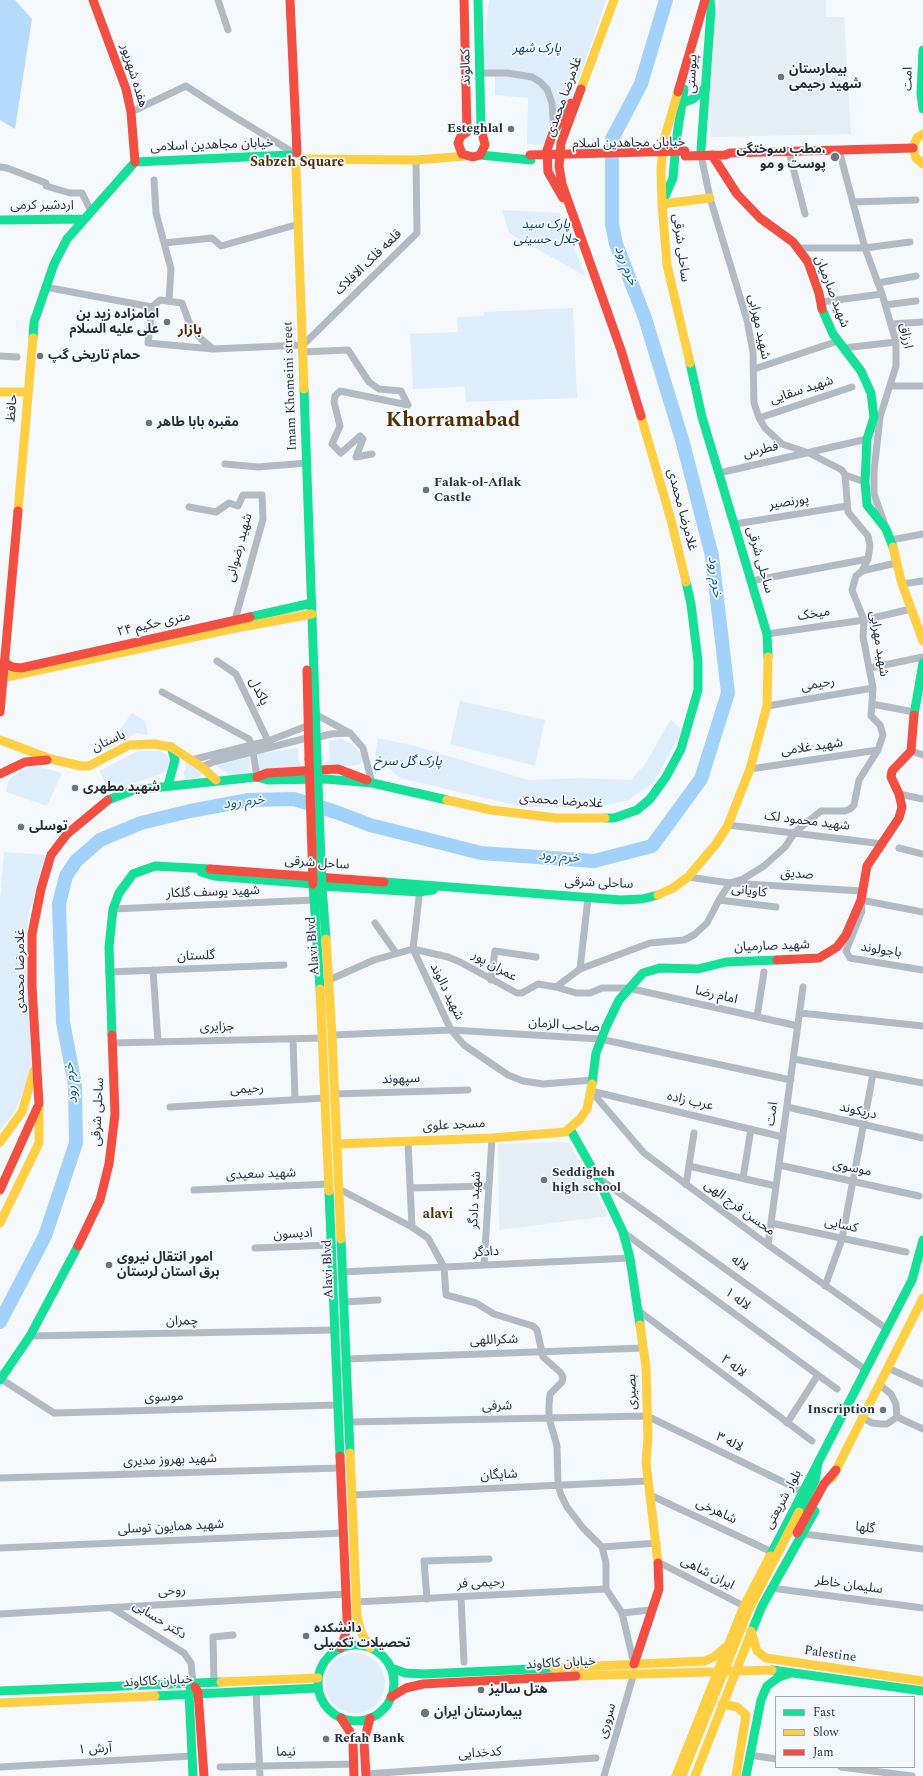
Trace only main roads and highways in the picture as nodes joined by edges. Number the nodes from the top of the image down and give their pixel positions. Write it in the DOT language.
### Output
graph roads {
  1 [pos="93,0"];
  2 [pos="290,0"];
  3 [pos="464,0"];
  4 [pos="478,0"];
  5 [pos="614,0"];
  6 [pos="705,0"];
  7 [pos="710,0"];
  8 [pos="923,50"];
  9 [pos="688,63"];
  10 [pos="584,82"];
  11 [pos="706,87"];
  12 [pos="693,99"];
  13 [pos="682,103"];
  14 [pos="923,109"];
  15 [pos="704,112"];
  16 [pos="923,134"];
  17 [pos="913,148"];
  18 [pos="482,152"];
  19 [pos="730,152"];
  20 [pos="701,153"];
  21 [pos="296,155"];
  22 [pos="712,155"];
  23 [pos="466,156"];
  24 [pos="135,162"];
  25 [pos="923,164"];
  26 [pos="296,168"];
  27 [pos="710,198"];
  28 [pos="662,204"];
  29 [pos="572,212"];
  30 [pos="84,219"];
  31 [pos="0,220"];
  32 [pos="0,392"];
  33 [pos="27,392"];
  34 [pos="312,603"];
  35 [pos="310,614"];
  36 [pos="923,641"];
  37 [pos="4,662"];
  38 [pos="923,663"];
  39 [pos="2,678"];
  40 [pos="919,701"];
  41 [pos="0,712"];
  42 [pos="311,738"];
  43 [pos="0,740"];
  44 [pos="171,747"];
  45 [pos="51,760"];
  46 [pos="0,774"];
  47 [pos="216,780"];
  48 [pos="168,785"];
  49 [pos="182,867"];
  50 [pos="318,885"];
  51 [pos="450,887"];
  52 [pos="420,888"];
  53 [pos="37,1064"];
  54 [pos="39,1104"];
  55 [pos="570,1129"];
  56 [pos="0,1142"];
  57 [pos="337,1144"];
  58 [pos="0,1190"];
  59 [pos="0,1223"];
  60 [pos="923,1240"];
  61 [pos="923,1298"];
  62 [pos="0,1379"];
  63 [pos="818,1463"];
  64 [pos="836,1470"];
  65 [pos="751,1595"];
  66 [pos="762,1606"];
  67 [pos="737,1622"];
  68 [pos="751,1630"];
  69 [pos="727,1646"];
  70 [pos="341,1648"];
  71 [pos="370,1648"];
  72 [pos="391,1668"];
  73 [pos="634,1669"];
  74 [pos="717,1672"];
  75 [pos="735,1672"];
  76 [pos="793,1673"];
  77 [pos="318,1678"];
  78 [pos="923,1681"];
  79 [pos="193,1682"];
  80 [pos="906,1683"];
  81 [pos="318,1688"];
  82 [pos="923,1690"];
  83 [pos="0,1691"];
  84 [pos="193,1693"];
  85 [pos="708,1695"];
  86 [pos="391,1697"];
  87 [pos="723,1702"];
  88 [pos="0,1703"];
  89 [pos="703,1708"];
  90 [pos="718,1715"];
  91 [pos="341,1718"];
  92 [pos="370,1718"];
  93 [pos="366,1775"];
  94 [pos="193,1776"];
  95 [pos="204,1776"];
  96 [pos="354,1776"];
  97 [pos="676,1776"];
  98 [pos="682,1776"];
  99 [pos="689,1776"];
  100 [pos="695,1776"];
  101 [pos="736,1776"];
  102 [pos="746,1776"];
  1 -- 24 [label="main road, هفده شهریور"];
  2 -- 21 [label="main road"];
  3 -- 23 [label="main road, کمالوند"];
  4 -- 18 [label="main road, کمالوند"];
  5 -- 10 [label="main road, غلامرضا محمدی"];
  6 -- 9 [label="main road, ساحلی شرقی"];
  7 -- 11 [label="main road, پیوستی"];
  8 -- 14 [label="main road, امت"];
  9 -- 13 [label="main road"];
  9 -- 28 [label="main road, ساحلی شرقی"];
  10 -- 29 [label="main road, غلامرضا محمدی"];
  10 -- 29 [label="main road"];
  11 -- 12 [label="main road"];
  11 -- 15 [label="main road, پیوستی"];
  12 -- 13 [label="main road"];
  12 -- 15 [label="main road"];
  13 -- 28 [label="main road"];
  15 -- 20 [label="main road, پیوستی"];
  16 -- 17 [label="main road"];
  17 -- 19 [label="main road, خیابان مجاهدین اسلام"];
  17 -- 25 [label="main road"];
  18 -- 20 [label="main road, خیابان مجاهدین اسلام"];
  18 -- 23 [label="main road, خیابان مجاهدین اسلام"];
  19 -- 20 [label="main road, خیابان مجاهدین اسلام"];
  19 -- 22 [label="main road, خیابان مجاهدین اسلام"];
  20 -- 22 [label="main road, خیابان مجاهدین اسلام"];
  21 -- 23 [label="main road"];
  21 -- 24 [label="main road, خیابان مجاهدین اسلامی"];
  21 -- 26 [label="main road"];
  21 -- 26 [label="main road"];
  22 -- 36 [label="main road, شهید صارمیان"];
  24 -- 30 [label="main road, حافظ"];
  26 -- 34 [label="main road, Imam Khomeini street"];
  27 -- 28 [label="main road"];
  28 -- 51 [label="main road, ساحلی شرقی"];
  29 -- 47 [label="main road, غلامرضا محمدی"];
  30 -- 31 [label="main road, اردشیر کرمی"];
  30 -- 33 [label="main road, حافظ"];
  32 -- 33 [label="main road"];
  33 -- 37 [label="main road, حافظ"];
  34 -- 35 [label="main road, Imam Khomeini street"];
  34 -- 37 [label="main road, ۲۴ متری حکیم"];
  35 -- 39 [label="main road, ۲۴ متری حکیم"];
  35 -- 42 [label="main road, Imam Khomeini street"];
  35 -- 42 [label="main road, Imam Khomeini street"];
  37 -- 39 [label="main road, حافظ"];
  38 -- 40 [label="main road"];
  39 -- 41 [label="main road, حافظ"];
  40 -- 55 [label="main road, شهید صارمیان"];
  42 -- 50 [label="main road, Imam Khomeini street, bridge"];
  43 -- 45 [label="main road, باستان"];
  44 -- 45 [label="main road, باستان"];
  44 -- 47 [label="main road, باستان"];
  44 -- 48 [label="main road"];
  45 -- 46 [label="main road, باستان"];
  47 -- 48 [label="main road, غلامرضا محمدی"];
  48 -- 53 [label="main road, غلامرضا محمدی"];
  49 -- 50 [label="main road"];
  49 -- 52 [label="main road, ساحل شرقی"];
  49 -- 62 [label="main road, ساحلی شرقی"];
  50 -- 52 [label="main road"];
  50 -- 57 [label="main road, Alavi Blvd"];
  50 -- 70 [label="main road, Alavi Blvd"];
  51 -- 52 [label="main road, ساحل شرقی"];
  53 -- 54 [label="main road, غلامرضا محمدی"];
  53 -- 56 [label="main road"];
  54 -- 58 [label="main road"];
  54 -- 59 [label="main road, غلامرضا محمدی"];
  55 -- 57 [label="main road, مسجد علوی"];
  55 -- 73 [label="main road, بصیری"];
  57 -- 71 [label="main road, Alavi Blvd"];
  60 -- 63 [label="main road, بلوار شریعتی"];
  61 -- 64 [label="main road"];
  63 -- 65 [label="main road, بلوار شریعتی"];
  63 -- 98 [label="main road, bridge"];
  64 -- 66 [label="main road"];
  64 -- 99 [label="main road, bridge"];
  65 -- 66 [label="main road"];
  65 -- 67 [label="main road, بلوار شریعتی"];
  66 -- 68 [label="main road"];
  67 -- 68 [label="main road"];
  67 -- 69 [label="main road, بلوار شریعتی"];
  68 -- 75 [label="main road"];
  68 -- 80 [label="main road, Palestine"];
  69 -- 73 [label="main road, خیابان کاکاوند"];
  69 -- 74 [label="main road, بلوار شریعتی"];
  70 -- 71 [label="main road"];
  70 -- 77 [label="main road"];
  71 -- 72 [label="main road"];
  72 -- 73 [label="main road, خیابان کاکاوند"];
  72 -- 86 [label="main road"];
  73 -- 74 [label="main road, خیابان کاکاوند"];
  73 -- 86 [label="main road, خیابان کاکاوند"];
  74 -- 75 [label="main road, خیابان کاکاوند"];
  74 -- 85 [label="main road, بلوار شریعتی"];
  75 -- 76 [label="main road, Palestine"];
  75 -- 87 [label="main road"];
  76 -- 80 [label="main road, Palestine"];
  76 -- 102 [label="main road"];
  77 -- 79 [label="main road, خیابان کاکاوند"];
  77 -- 81 [label="main road"];
  78 -- 80 [label="main road, Palestine"];
  79 -- 83 [label="main road, خیابان کاکاوند"];
  79 -- 84 [label="main road, دکتر حسابی"];
  80 -- 82 [label="main road, Palestine"];
  81 -- 84 [label="main road, خیابان کاکاوند"];
  81 -- 91 [label="main road"];
  84 -- 88 [label="main road, خیابان کاکاوند"];
  84 -- 94 [label="main road, دکتر حسابی"];
  84 -- 95 [label="main road, دکتر حسابی"];
  85 -- 87 [label="main road"];
  85 -- 89 [label="main road, بلوار شریعتی"];
  86 -- 92 [label="main road"];
  87 -- 90 [label="main road"];
  87 -- 101 [label="main road"];
  89 -- 90 [label="main road"];
  89 -- 97 [label="main road, بلوار شریعتی"];
  90 -- 100 [label="main road"];
  91 -- 92 [label="main road"];
  91 -- 96 [label="main road"];
  92 -- 93 [label="main road"];
}
